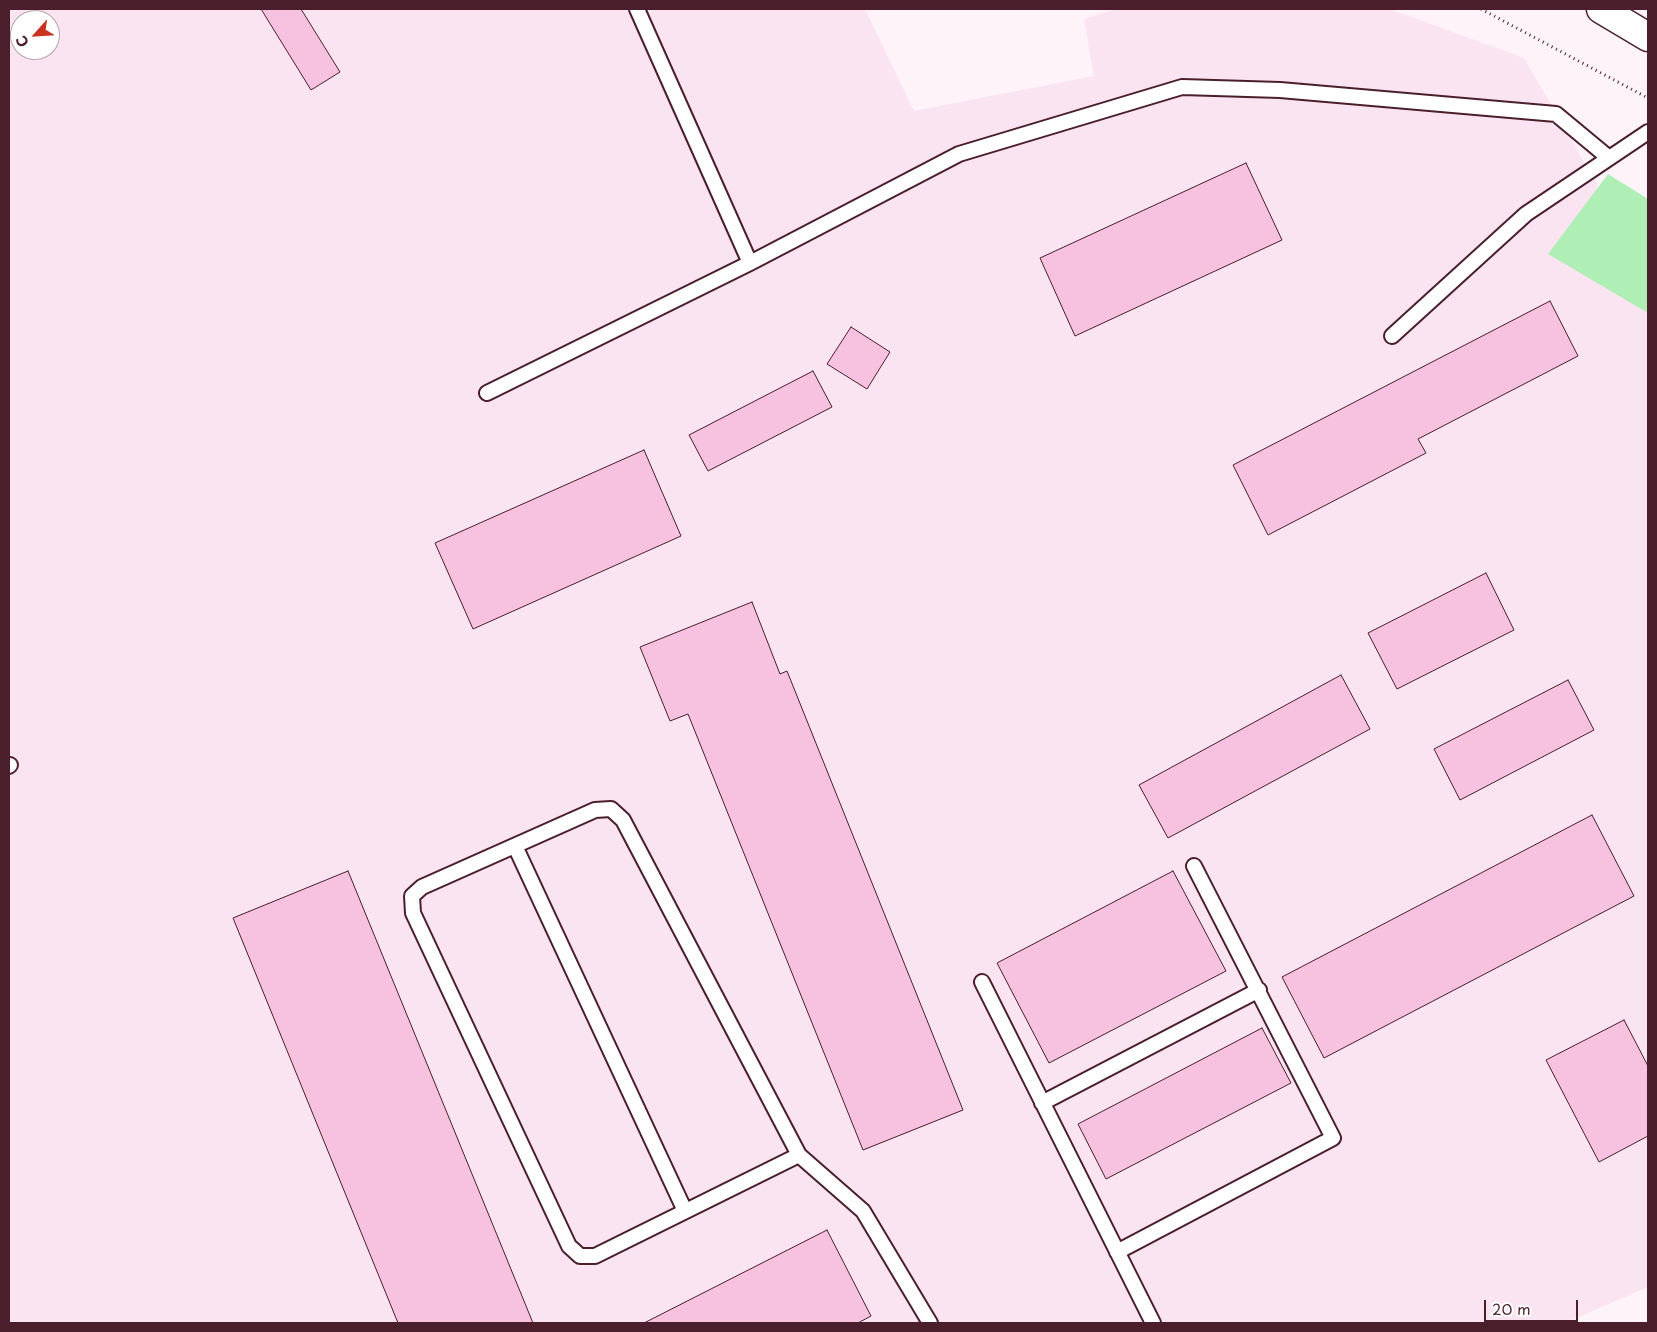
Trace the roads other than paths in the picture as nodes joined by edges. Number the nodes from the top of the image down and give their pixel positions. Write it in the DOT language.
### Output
graph roads {
  1 [pos="637,9"];
  2 [pos="1601,9"];
  3 [pos="1648,37"];
  4 [pos="1648,132"];
  5 [pos="1609,158"];
  6 [pos="750,263"];
  7 [pos="1392,336"];
  8 [pos="487,393"];
  9 [pos="515,846"];
  10 [pos="1194,866"];
  11 [pos="982,982"];
  12 [pos="1259,990"];
  13 [pos="1042,1103"];
  14 [pos="799,1154"];
  15 [pos="685,1211"];
  16 [pos="1117,1252"];
  17 [pos="930,1323"];
  18 [pos="1152,1323"];
  1 -- 6 [label="lane"];
  2 -- 3 [label="main road"];
  4 -- 5 [label="lane"];
  5 -- 6 [label="lane"];
  5 -- 7 [label="lane"];
  6 -- 8 [label="lane"];
  9 -- 14 [label="lane"];
  9 -- 15 [label="lane"];
  9 -- 15 [label="lane"];
  10 -- 12 [label="lane"];
  11 -- 13 [label="lane"];
  12 -- 13 [label="lane"];
  12 -- 16 [label="lane"];
  13 -- 16 [label="lane"];
  14 -- 15 [label="lane"];
  14 -- 17 [label="lane"];
  16 -- 18 [label="lane"];
}
